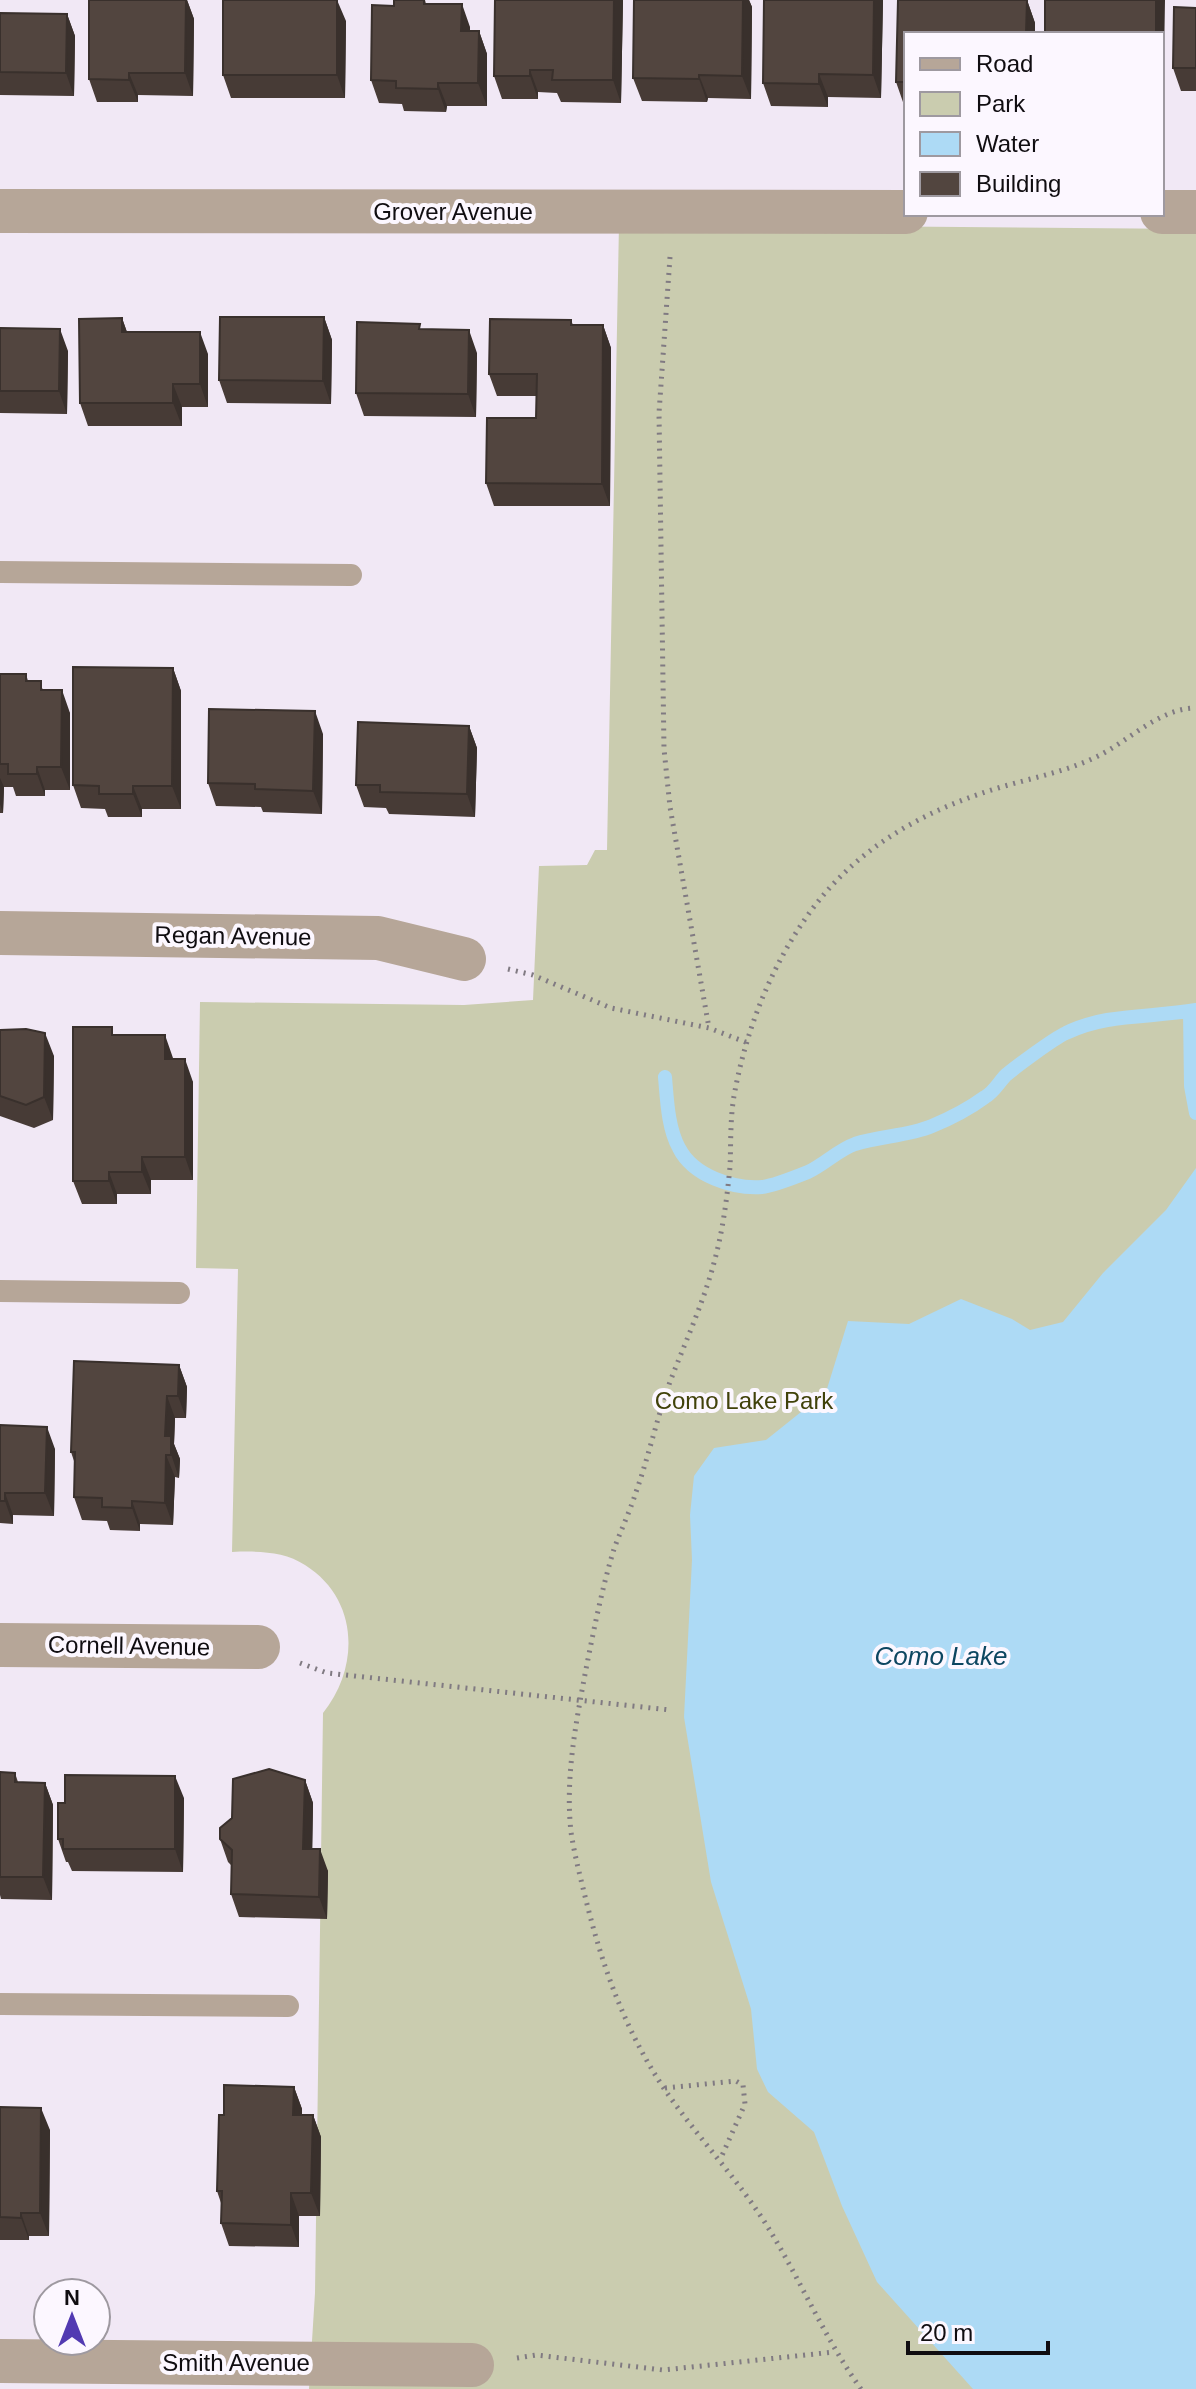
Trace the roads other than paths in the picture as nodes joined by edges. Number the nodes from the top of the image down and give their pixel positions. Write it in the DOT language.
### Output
graph roads {
  1 [pos="0,211"];
  2 [pos="904,212"];
  3 [pos="1164,212"];
  4 [pos="1196,212"];
  5 [pos="0,572"];
  6 [pos="351,575"];
  7 [pos="0,933"];
  8 [pos="464,959"];
  9 [pos="0,1291"];
  10 [pos="179,1293"];
  11 [pos="0,1645"];
  12 [pos="258,1647"];
  13 [pos="0,2004"];
  14 [pos="288,2006"];
  15 [pos="0,2361"];
  16 [pos="472,2365"];
  1 -- 2 [label="street, Grover Avenue"];
  3 -- 4 [label="street"];
  5 -- 6 [label="lane"];
  7 -- 8 [label="street, Regan Avenue"];
  9 -- 10 [label="lane"];
  11 -- 12 [label="street, Cornell Avenue"];
  13 -- 14 [label="lane"];
  15 -- 16 [label="street, Smith Avenue"];
}
